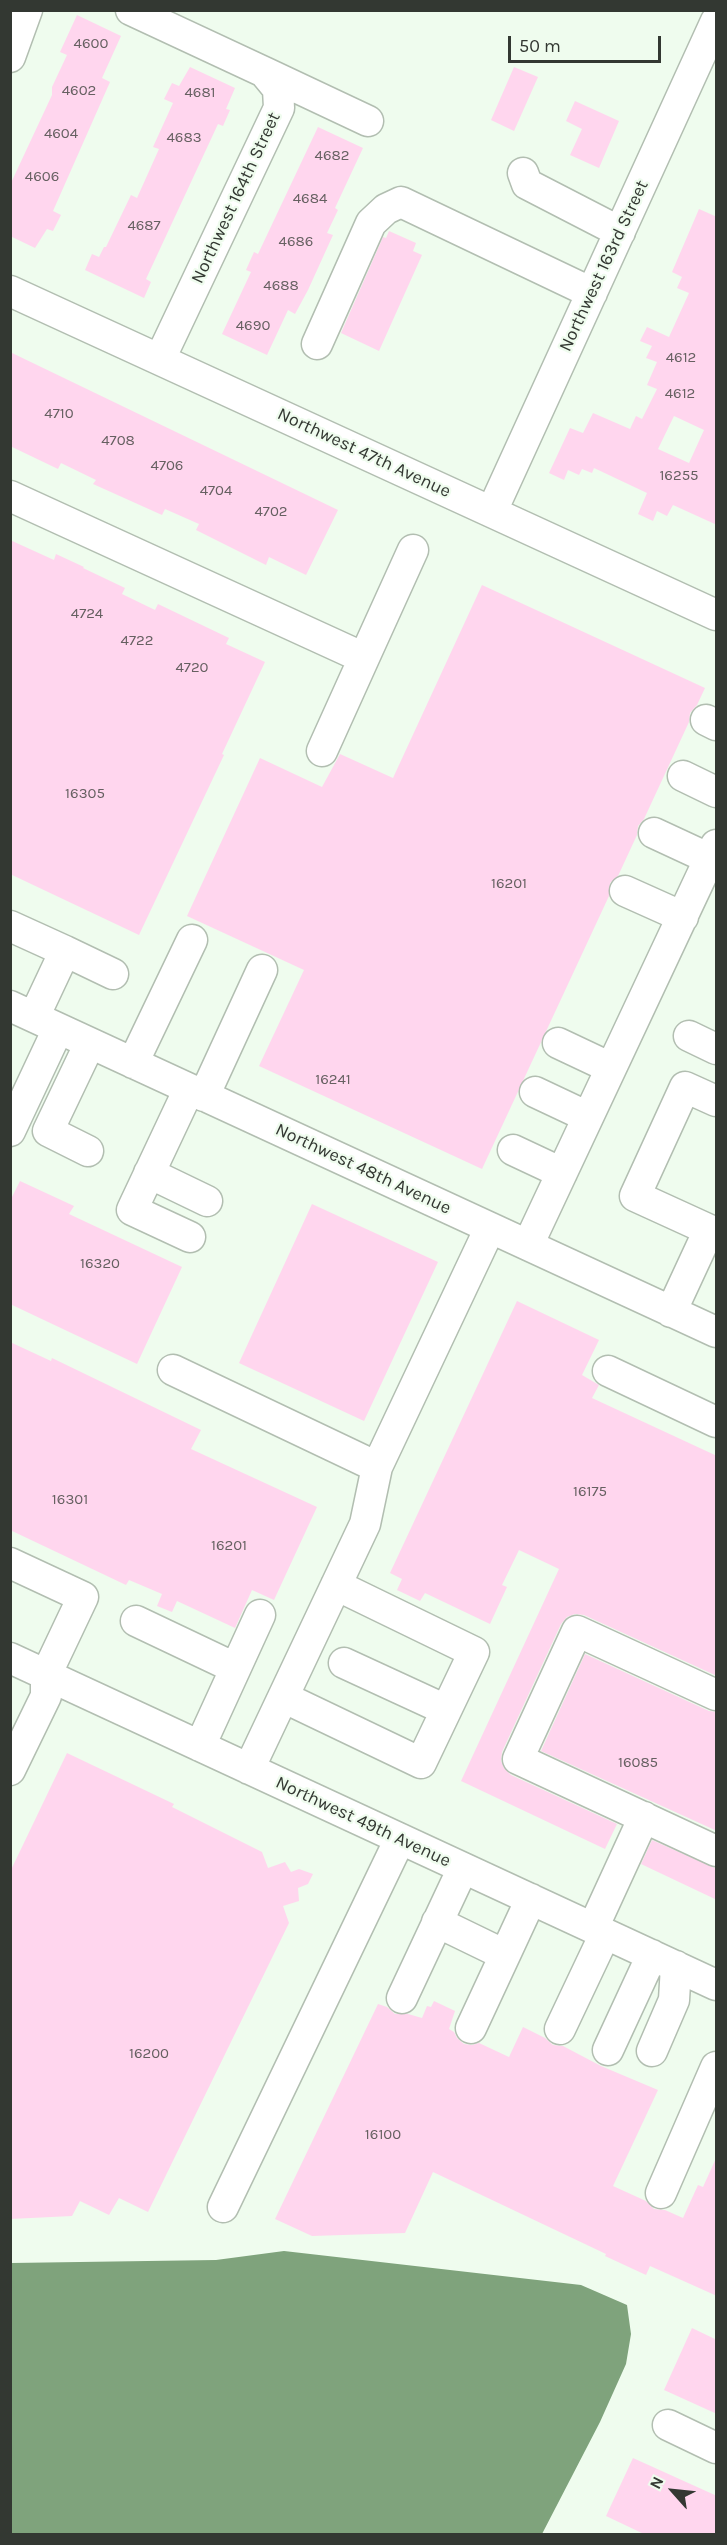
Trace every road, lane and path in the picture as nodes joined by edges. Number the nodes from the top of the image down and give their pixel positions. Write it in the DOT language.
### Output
graph roads {
  1 [pos="27,10"];
  2 [pos="131,10"];
  3 [pos="717,21"];
  4 [pos="10,57"];
  5 [pos="264,72"];
  6 [pos="368,121"];
  7 [pos="523,173"];
  8 [pos="620,232"];
  9 [pos="10,291"];
  10 [pos="592,293"];
  11 [pos="317,344"];
  12 [pos="160,359"];
  13 [pos="10,496"];
  14 [pos="492,512"];
  15 [pos="413,550"];
  16 [pos="717,615"];
  17 [pos="364,658"];
  18 [pos="322,751"];
  19 [pos="682,776"];
  20 [pos="717,792"];
  21 [pos="654,832"];
  22 [pos="713,852"];
  23 [pos="626,891"];
  24 [pos="682,917"];
  25 [pos="10,926"];
  26 [pos="192,940"];
  27 [pos="65,951"];
  28 [pos="262,969"];
  29 [pos="113,974"];
  30 [pos="34,1017"];
  31 [pos="688,1036"];
  32 [pos="90,1043"];
  33 [pos="558,1043"];
  34 [pos="717,1049"];
  35 [pos="133,1063"];
  36 [pos="611,1068"];
  37 [pos="535,1092"];
  38 [pos="197,1093"];
  39 [pos="17,1098"];
  40 [pos="717,1101"];
  41 [pos="588,1117"];
  42 [pos="10,1131"];
  43 [pos="513,1150"];
  44 [pos="88,1151"];
  45 [pos="149,1173"];
  46 [pos="562,1173"];
  47 [pos="207,1201"];
  48 [pos="490,1228"];
  49 [pos="713,1232"];
  50 [pos="190,1237"];
  51 [pos="528,1245"];
  52 [pos="671,1312"];
  53 [pos="717,1332"];
  54 [pos="173,1370"];
  55 [pos="608,1371"];
  56 [pos="717,1422"];
  57 [pos="377,1467"];
  58 [pos="10,1563"];
  59 [pos="336,1585"];
  60 [pos="260,1615"];
  61 [pos="136,1621"];
  62 [pos="10,1658"];
  63 [pos="344,1663"];
  64 [pos="235,1668"];
  65 [pos="46,1675"];
  66 [pos="717,1695"];
  67 [pos="283,1697"];
  68 [pos="446,1710"];
  69 [pos="200,1746"];
  70 [pos="249,1768"];
  71 [pos="10,1770"];
  72 [pos="645,1817"];
  73 [pos="400,1839"];
  74 [pos="717,1851"];
  75 [pos="463,1868"];
  76 [pos="531,1899"];
  77 [pos="437,1922"];
  78 [pos="599,1931"];
  79 [pos="506,1955"];
  80 [pos="664,1961"];
  81 [pos="717,1985"];
  82 [pos="402,1998"];
  83 [pos="471,2028"];
  84 [pos="560,2029"];
  85 [pos="608,2050"];
  86 [pos="652,2050"];
  87 [pos="717,2067"];
  88 [pos="661,2193"];
  89 [pos="223,2207"];
  90 [pos="668,2425"];
  91 [pos="717,2448"];
  1 -- 4 [label="street"];
  2 -- 5 [label="street"];
  3 -- 8 [label="street, Northwest 163rd Street"];
  5 -- 6 [label="street"];
  5 -- 12 [label="street, Northwest 164th Street"];
  7 -- 8 [label="street"];
  8 -- 10 [label="street, Northwest 163rd Street"];
  9 -- 12 [label="street, Northwest 47th Avenue"];
  10 -- 11 [label="street"];
  10 -- 14 [label="street, Northwest 163rd Street"];
  12 -- 14 [label="street, Northwest 47th Avenue"];
  13 -- 17 [label="street"];
  14 -- 16 [label="street, Northwest 47th Avenue"];
  15 -- 17 [label="street"];
  17 -- 18 [label="street"];
  19 -- 20 [label="street"];
  21 -- 22 [label="street"];
  22 -- 24 [label="street"];
  23 -- 24 [label="street"];
  24 -- 36 [label="street"];
  25 -- 27 [label="street"];
  26 -- 35 [label="street"];
  27 -- 29 [label="street"];
  27 -- 30 [label="street"];
  28 -- 38 [label="street"];
  30 -- 32 [label="street, Northwest 48th Avenue"];
  30 -- 39 [label="street"];
  31 -- 34 [label="street"];
  32 -- 35 [label="street, Northwest 48th Avenue"];
  32 -- 44 [label="street"];
  33 -- 36 [label="street"];
  35 -- 38 [label="street, Northwest 48th Avenue"];
  36 -- 41 [label="street"];
  37 -- 41 [label="street"];
  38 -- 45 [label="street"];
  38 -- 48 [label="street, Northwest 48th Avenue"];
  39 -- 42 [label="street"];
  40 -- 49 [label="street"];
  41 -- 46 [label="street"];
  43 -- 46 [label="street"];
  45 -- 47 [label="street"];
  45 -- 50 [label="street"];
  46 -- 51 [label="street"];
  48 -- 51 [label="street, Northwest 48th Avenue"];
  48 -- 57 [label="street"];
  49 -- 52 [label="street"];
  51 -- 52 [label="street, Northwest 48th Avenue"];
  52 -- 53 [label="street, Northwest 48th Avenue"];
  54 -- 57 [label="street"];
  55 -- 56 [label="street"];
  57 -- 59 [label="street"];
  58 -- 65 [label="street"];
  59 -- 67 [label="street"];
  59 -- 68 [label="street"];
  60 -- 64 [label="street"];
  61 -- 64 [label="street"];
  62 -- 65 [label="street, Northwest 49th Avenue"];
  63 -- 68 [label="street"];
  64 -- 69 [label="street"];
  65 -- 69 [label="street, Northwest 49th Avenue"];
  65 -- 71 [label="street"];
  66 -- 72 [label="street"];
  67 -- 68 [label="street"];
  67 -- 70 [label="street"];
  69 -- 70 [label="street, Northwest 49th Avenue"];
  70 -- 73 [label="street, Northwest 49th Avenue"];
  72 -- 74 [label="street"];
  72 -- 78 [label="street"];
  73 -- 75 [label="street, Northwest 49th Avenue"];
  73 -- 89 [label="street"];
  75 -- 76 [label="street, Northwest 49th Avenue"];
  75 -- 77 [label="street"];
  76 -- 78 [label="street, Northwest 49th Avenue"];
  76 -- 79 [label="street"];
  77 -- 79 [label="street"];
  77 -- 82 [label="street"];
  78 -- 80 [label="street, Northwest 49th Avenue"];
  78 -- 84 [label="street"];
  79 -- 83 [label="street"];
  80 -- 81 [label="street, Northwest 49th Avenue"];
  80 -- 85 [label="street"];
  80 -- 86 [label="street"];
  87 -- 88 [label="street"];
  90 -- 91 [label="street"];
}
